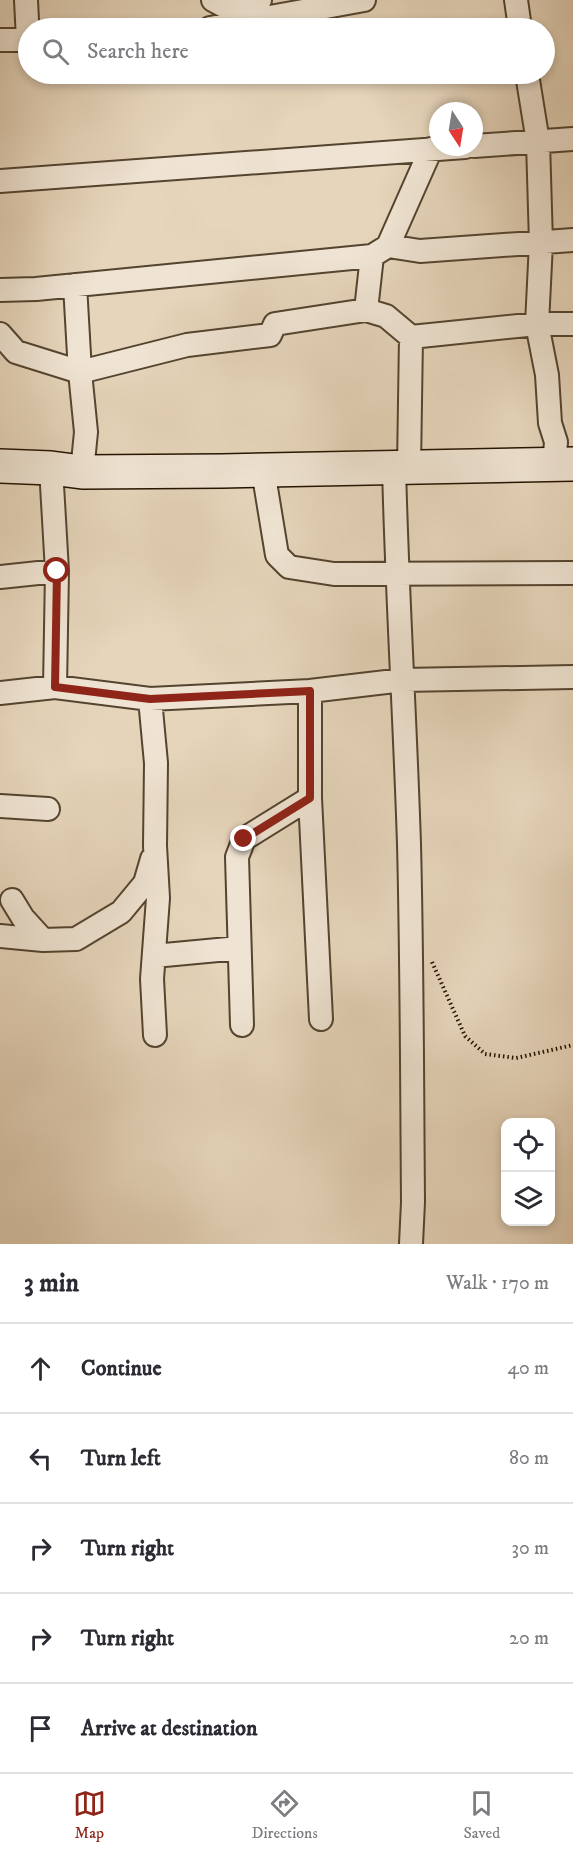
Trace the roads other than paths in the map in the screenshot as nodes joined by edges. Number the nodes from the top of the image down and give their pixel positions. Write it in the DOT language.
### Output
graph roads {
  1 [pos="26,0"];
  2 [pos="213,0"];
  3 [pos="364,0"];
  4 [pos="516,0"];
  5 [pos="263,6"];
  6 [pos="27,18"];
  7 [pos="234,18"];
  8 [pos="519,18"];
  9 [pos="0,40"];
  10 [pos="18,40"];
  11 [pos="529,84"];
  12 [pos="573,139"];
  13 [pos="538,142"];
  14 [pos="483,145"];
  15 [pos="429,149"];
  16 [pos="429,153"];
  17 [pos="0,181"];
  18 [pos="573,240"];
  19 [pos="541,243"];
  20 [pos="380,251"];
  21 [pos="75,285"];
  22 [pos="0,290"];
  23 [pos="366,310"];
  24 [pos="537,324"];
  25 [pos="573,324"];
  26 [pos="0,334"];
  27 [pos="411,337"];
  28 [pos="80,372"];
  29 [pos="564,465"];
  30 [pos="0,466"];
  31 [pos="402,467"];
  32 [pos="66,470"];
  33 [pos="263,470"];
  34 [pos="57,571"];
  35 [pos="573,573"];
  36 [pos="397,574"];
  37 [pos="0,577"];
  38 [pos="573,677"];
  39 [pos="404,680"];
  40 [pos="55,687"];
  41 [pos="310,691"];
  42 [pos="0,693"];
  43 [pos="150,699"];
  44 [pos="310,798"];
  45 [pos="0,806"];
  46 [pos="48,809"];
  47 [pos="155,846"];
  48 [pos="12,900"];
  49 [pos="0,936"];
  50 [pos="43,940"];
  51 [pos="239,948"];
  52 [pos="154,956"];
  53 [pos="321,1019"];
  54 [pos="242,1024"];
  55 [pos="155,1035"];
  56 [pos="411,1244"];
  1 -- 6 [label="street"];
  2 -- 5 [label="street"];
  3 -- 5 [label="street"];
  4 -- 8 [label="street"];
  5 -- 7 [label="street"];
  9 -- 10 [label="street"];
  11 -- 13 [label="street"];
  12 -- 13 [label="street"];
  13 -- 14 [label="street"];
  13 -- 19 [label="street"];
  15 -- 17 [label="street"];
  16 -- 20 [label="street"];
  18 -- 19 [label="street"];
  19 -- 20 [label="street"];
  19 -- 24 [label="street"];
  20 -- 21 [label="street"];
  20 -- 23 [label="street"];
  21 -- 22 [label="street"];
  21 -- 28 [label="street"];
  23 -- 27 [label="street"];
  23 -- 28 [label="street"];
  24 -- 25 [label="street"];
  24 -- 27 [label="street"];
  24 -- 29 [label="street"];
  26 -- 28 [label="street"];
  27 -- 31 [label="street"];
  28 -- 32 [label="street"];
  29 -- 31 [label="main road"];
  30 -- 32 [label="main road"];
  31 -- 33 [label="main road"];
  31 -- 36 [label="street"];
  32 -- 33 [label="main road"];
  32 -- 34 [label="street"];
  33 -- 36 [label="street"];
  34 -- 37 [label="street"];
  34 -- 40 [label="street"];
  35 -- 36 [label="street"];
  36 -- 39 [label="street"];
  38 -- 39 [label="street"];
  39 -- 41 [label="street"];
  39 -- 56 [label="street"];
  40 -- 42 [label="street"];
  40 -- 43 [label="street"];
  41 -- 43 [label="street"];
  41 -- 44 [label="street"];
  43 -- 47 [label="street"];
  44 -- 51 [label="street"];
  44 -- 53 [label="street"];
  45 -- 46 [label="street"];
  47 -- 50 [label="street"];
  47 -- 52 [label="street"];
  48 -- 50 [label="street"];
  49 -- 50 [label="street"];
  51 -- 52 [label="street"];
  51 -- 54 [label="street"];
  52 -- 55 [label="street"];
}
